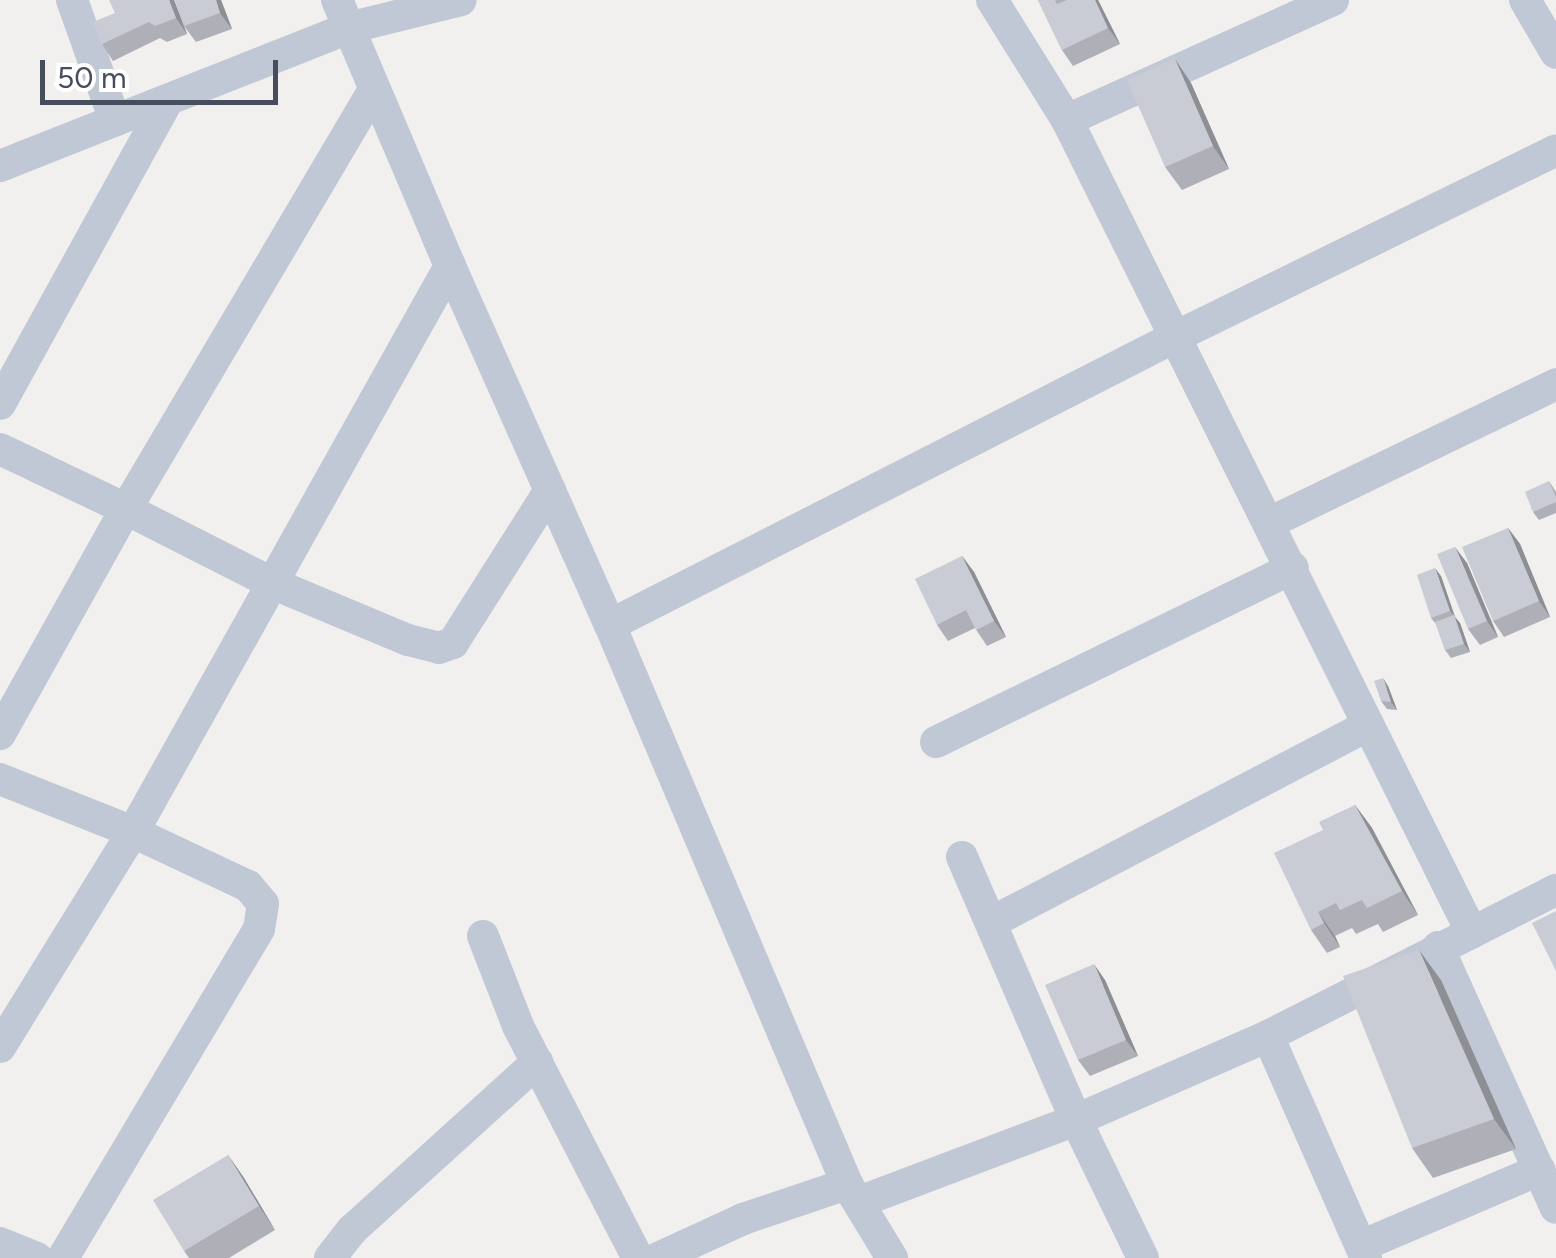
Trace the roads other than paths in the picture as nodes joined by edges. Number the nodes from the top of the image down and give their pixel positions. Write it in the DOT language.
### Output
graph roads {
  1 [pos="72,0"];
  2 [pos="461,0"];
  3 [pos="992,0"];
  4 [pos="1334,0"];
  5 [pos="1526,0"];
  6 [pos="342,14"];
  7 [pos="1556,53"];
  8 [pos="374,89"];
  9 [pos="168,100"];
  10 [pos="1067,120"];
  11 [pos="115,121"];
  12 [pos="1556,150"];
  13 [pos="0,166"];
  14 [pos="450,266"];
  15 [pos="1175,337"];
  16 [pos="1556,384"];
  17 [pos="0,404"];
  18 [pos="0,449"];
  19 [pos="550,490"];
  20 [pos="126,509"];
  21 [pos="1271,522"];
  22 [pos="1293,568"];
  23 [pos="274,584"];
  24 [pos="610,624"];
  25 [pos="1369,724"];
  26 [pos="0,734"];
  27 [pos="936,742"];
  28 [pos="0,779"];
  29 [pos="134,832"];
  30 [pos="962,858"];
  31 [pos="1556,890"];
  32 [pos="992,922"];
  33 [pos="1472,933"];
  34 [pos="484,936"];
  35 [pos="1438,947"];
  36 [pos="1268,1036"];
  37 [pos="0,1047"];
  38 [pos="537,1062"];
  39 [pos="1076,1120"];
  40 [pos="1539,1170"];
  41 [pos="853,1193"];
  42 [pos="1556,1208"];
  43 [pos="0,1243"];
  44 [pos="1364,1252"];
  45 [pos="37,1258"];
  46 [pos="63,1258"];
  47 [pos="330,1258"];
  48 [pos="638,1258"];
  49 [pos="658,1258"];
  50 [pos="892,1258"];
  51 [pos="1142,1258"];
  1 -- 11 [label="street"];
  2 -- 6 [label="street"];
  3 -- 10 [label="street"];
  4 -- 10 [label="street"];
  5 -- 7 [label="street"];
  6 -- 8 [label="street"];
  6 -- 9 [label="street"];
  8 -- 14 [label="street"];
  8 -- 20 [label="street"];
  9 -- 11 [label="street"];
  9 -- 17 [label="street"];
  10 -- 15 [label="street"];
  11 -- 13 [label="street"];
  12 -- 15 [label="street"];
  14 -- 19 [label="street"];
  14 -- 23 [label="street"];
  15 -- 21 [label="street"];
  15 -- 24 [label="street"];
  16 -- 21 [label="street"];
  18 -- 20 [label="street"];
  19 -- 23 [label="street"];
  19 -- 24 [label="street"];
  20 -- 23 [label="street"];
  20 -- 26 [label="street"];
  21 -- 22 [label="street"];
  22 -- 25 [label="street"];
  22 -- 27 [label="street"];
  23 -- 29 [label="street"];
  24 -- 41 [label="street"];
  25 -- 32 [label="street"];
  25 -- 33 [label="street"];
  28 -- 29 [label="street"];
  29 -- 37 [label="street"];
  29 -- 46 [label="street"];
  30 -- 32 [label="street"];
  31 -- 33 [label="street"];
  32 -- 39 [label="street"];
  33 -- 35 [label="street"];
  34 -- 38 [label="street"];
  35 -- 36 [label="street"];
  35 -- 40 [label="street"];
  36 -- 39 [label="street"];
  36 -- 44 [label="street"];
  38 -- 47 [label="street"];
  38 -- 48 [label="street"];
  39 -- 41 [label="street"];
  39 -- 51 [label="street"];
  40 -- 42 [label="street"];
  40 -- 44 [label="street"];
  41 -- 49 [label="street"];
  41 -- 50 [label="street"];
  43 -- 45 [label="street"];
}
